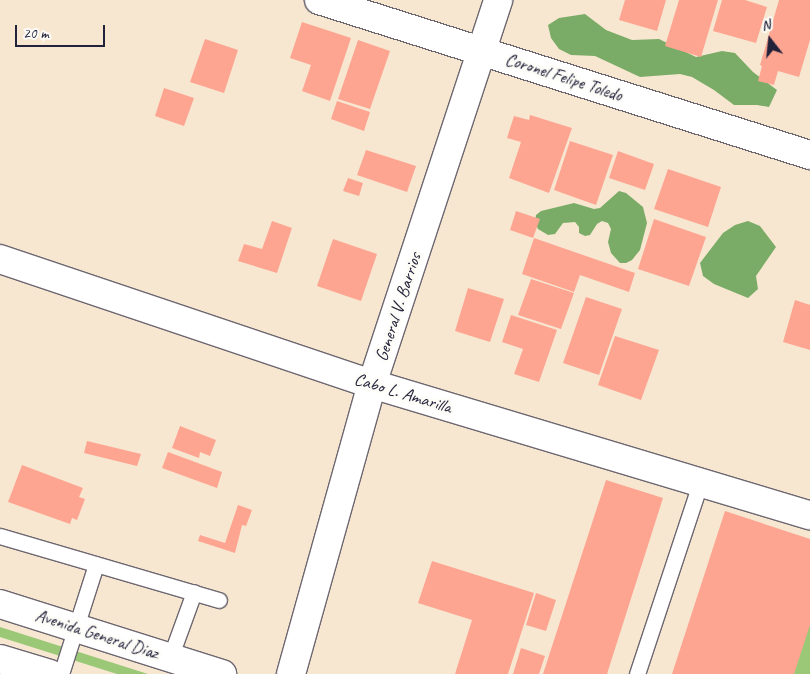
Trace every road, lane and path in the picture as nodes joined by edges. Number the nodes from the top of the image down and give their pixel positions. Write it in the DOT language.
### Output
graph roads {
  1 [pos="319,0"];
  2 [pos="498,0"];
  3 [pos="481,51"];
  4 [pos="810,155"];
  5 [pos="0,259"];
  6 [pos="372,384"];
  7 [pos="700,483"];
  8 [pos="810,516"];
  9 [pos="0,536"];
  10 [pos="96,564"];
  11 [pos="194,592"];
  12 [pos="219,600"];
  13 [pos="0,604"];
  14 [pos="77,628"];
  15 [pos="0,658"];
  16 [pos="170,658"];
  17 [pos="50,674"];
  18 [pos="61,674"];
  19 [pos="222,674"];
  20 [pos="291,674"];
  21 [pos="637,674"];
  1 -- 3 [label="street, Coronel Felipe Toledo"];
  2 -- 3 [label="street, General V. Barrios"];
  3 -- 4 [label="street, Coronel Felipe Toledo"];
  3 -- 6 [label="street, General V. Barrios"];
  5 -- 6 [label="street, Cabo L. Amarilla"];
  6 -- 7 [label="street, Cabo L. Amarilla"];
  6 -- 20 [label="street, General V. Barrios"];
  7 -- 8 [label="street, Cabo L. Amarilla"];
  7 -- 21 [label="lane"];
  9 -- 10 [label="lane"];
  10 -- 11 [label="lane"];
  10 -- 14 [label="lane"];
  11 -- 12 [label="lane"];
  11 -- 16 [label="lane"];
  13 -- 14 [label="street, Avenida General Diaz"];
  14 -- 16 [label="street, Avenida General Diaz"];
  14 -- 18 [label="lane"];
  15 -- 17 [label="street"];
  16 -- 19 [label="street, Avenida General Diaz"];
}
